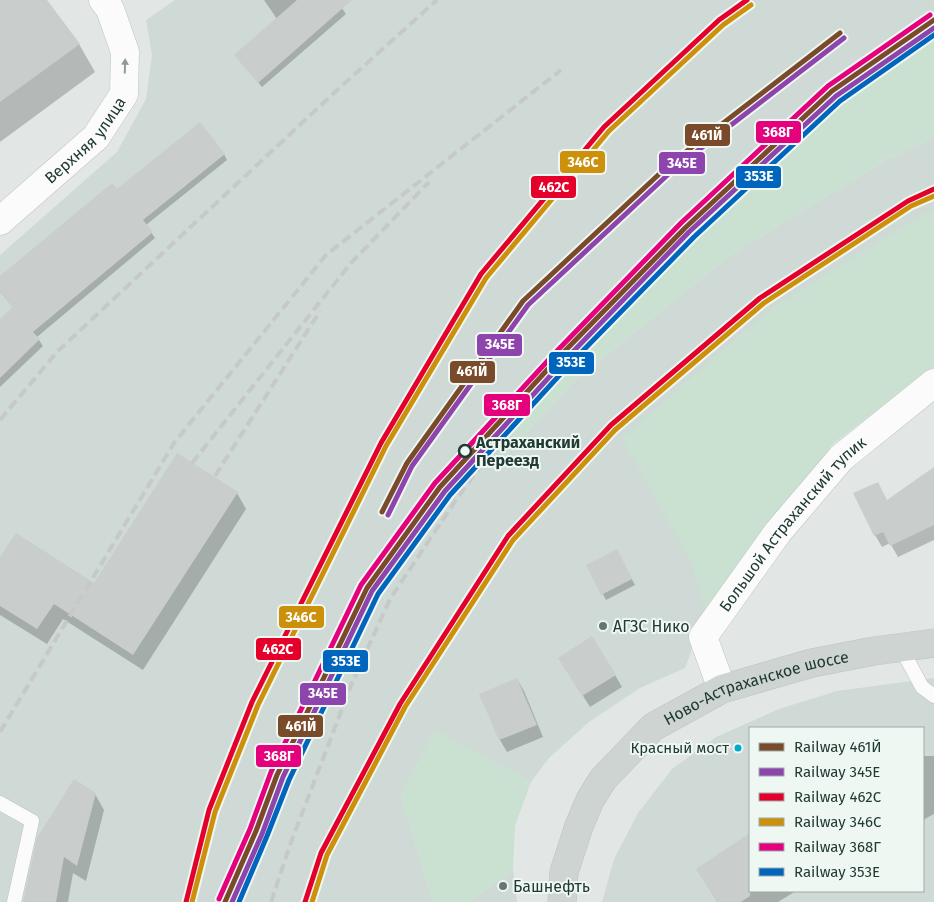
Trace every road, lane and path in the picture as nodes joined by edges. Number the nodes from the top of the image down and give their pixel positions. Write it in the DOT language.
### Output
graph roads {
  1 [pos="106,5"];
  2 [pos="0,221"];
  3 [pos="934,383"];
  4 [pos="934,643"];
  5 [pos="901,648"];
  6 [pos="722,689"];
  7 [pos="934,696"];
  8 [pos="0,803"];
  9 [pos="14,902"];
  10 [pos="562,902"];
  2 -- 1 [label="street, Верхняя улица, one-way"];
  3 -- 6 [label="street, Большой Астраханский тупик"];
  4 -- 5 [label="main road, Ново-Астраханское шоссе"];
  5 -- 6 [label="main road, Ново-Астраханское шоссе"];
  5 -- 7 [label="lane"];
  6 -- 10 [label="main road, Ново-Астраханское шоссе"];
  8 -- 9 [label="lane"];
}
